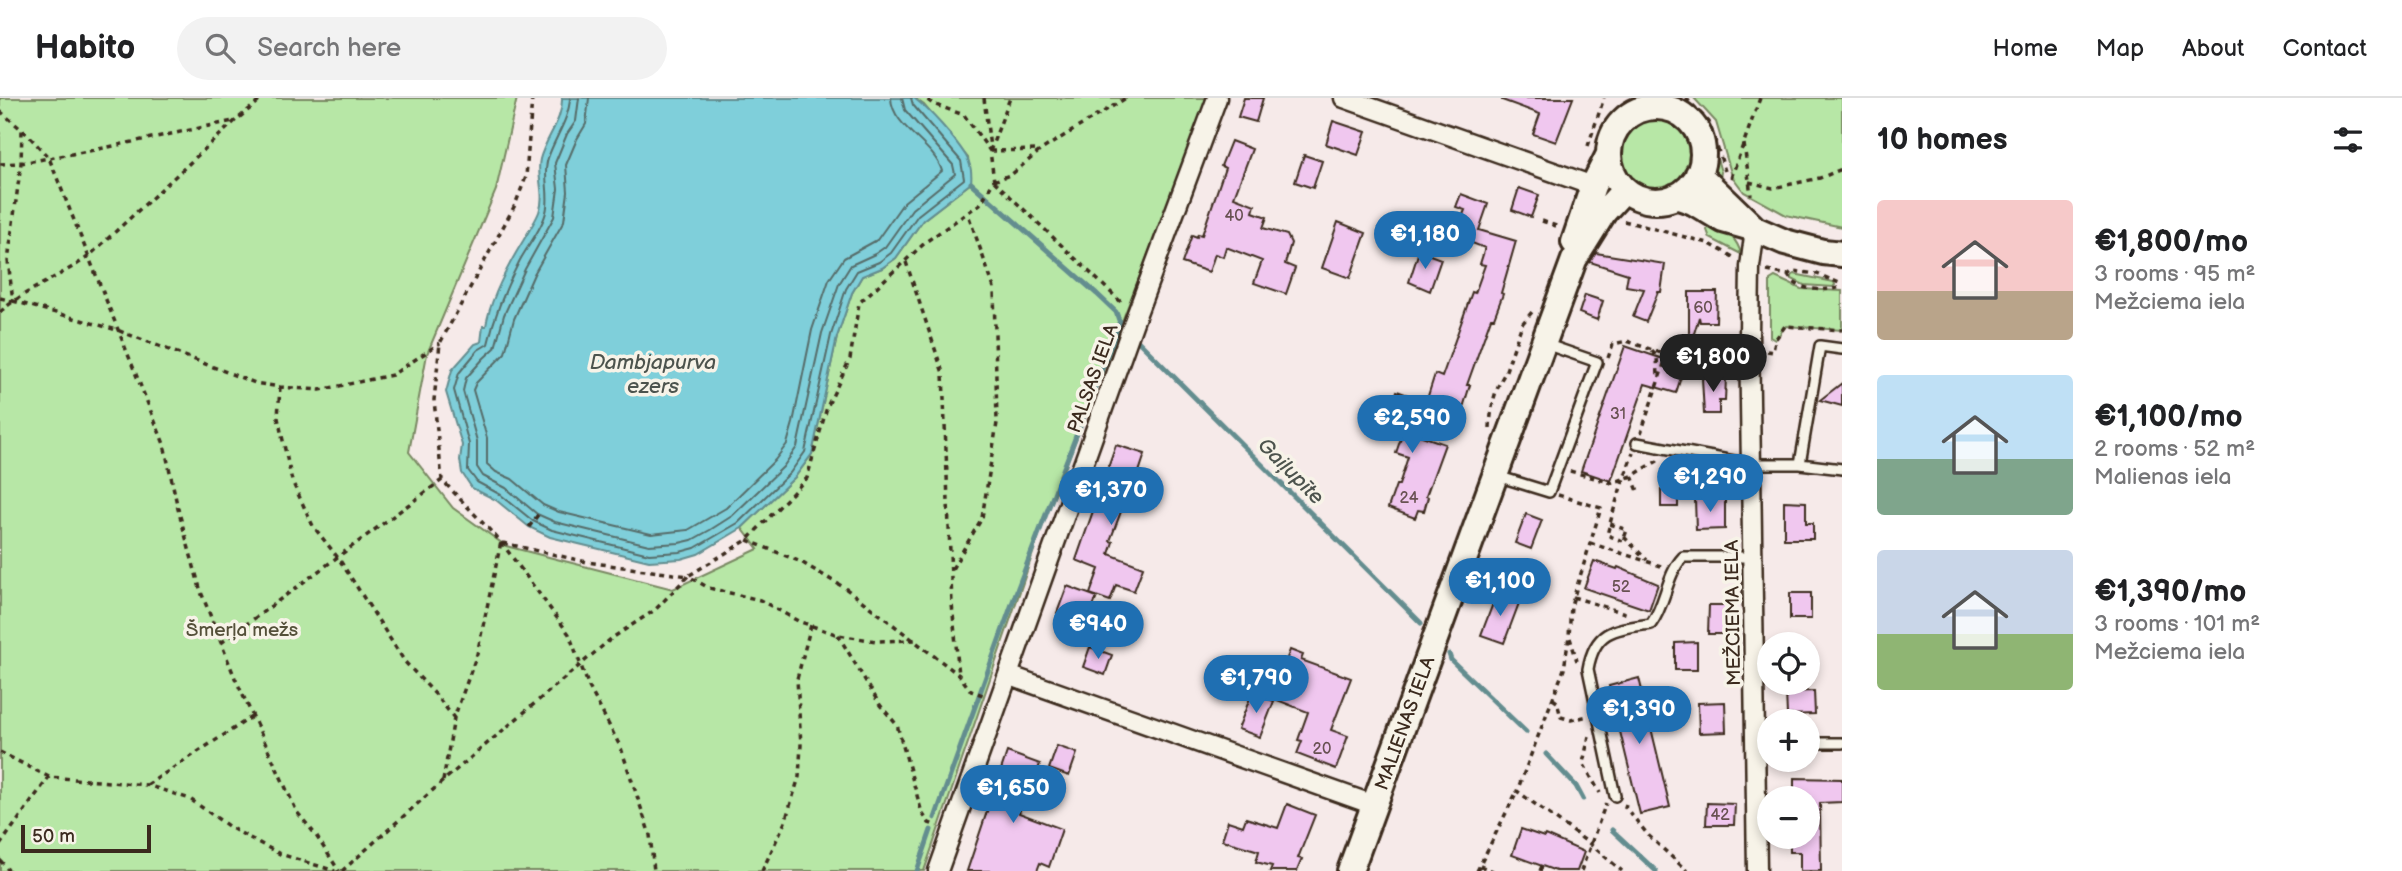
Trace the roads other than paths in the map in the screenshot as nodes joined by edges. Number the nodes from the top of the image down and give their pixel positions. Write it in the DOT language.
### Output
graph roads {
  1 [pos="1217,98"];
  2 [pos="1344,98"];
  3 [pos="1654,102"];
  4 [pos="1628,107"];
  5 [pos="1609,154"];
  6 [pos="1698,174"];
  7 [pos="1579,182"];
  8 [pos="1625,189"];
  9 [pos="1676,196"];
  10 [pos="1755,229"];
  11 [pos="1842,254"];
  12 [pos="1574,260"];
  13 [pos="1542,343"];
  14 [pos="1842,349"];
  15 [pos="1637,443"];
  16 [pos="1750,464"];
  17 [pos="1800,464"];
  18 [pos="1842,469"];
  19 [pos="1495,476"];
  20 [pos="1752,557"];
  21 [pos="1008,675"];
  22 [pos="1760,709"];
  23 [pos="1820,743"];
  24 [pos="1842,743"];
  25 [pos="1761,772"];
  26 [pos="1615,796"];
  27 [pos="1374,805"];
  28 [pos="938,871"];
  29 [pos="1350,871"];
  30 [pos="1757,871"];
  1 -- 21 [label="street, PALSAS IELA"];
  2 -- 7 [label="street"];
  3 -- 4 [label="street"];
  3 -- 6 [label="street"];
  4 -- 5 [label="street"];
  5 -- 7 [label="street, MALIENAS IELA"];
  5 -- 8 [label="street"];
  6 -- 9 [label="street"];
  6 -- 10 [label="street"];
  7 -- 12 [label="street, MALIENAS IELA"];
  8 -- 9 [label="street"];
  8 -- 12 [label="street, MALIENAS IELA"];
  9 -- 10 [label="street"];
  10 -- 11 [label="street"];
  10 -- 16 [label="street, MEŽCIEMA IELA"];
  12 -- 13 [label="street, MALIENAS IELA"];
  13 -- 19 [label="street, MALIENAS IELA"];
  13 -- 19 [label="lane"];
  14 -- 17 [label="lane"];
  15 -- 16 [label="lane"];
  16 -- 17 [label="lane"];
  16 -- 20 [label="street, MEŽCIEMA IELA"];
  17 -- 18 [label="lane"];
  19 -- 27 [label="street, MALIENAS IELA"];
  20 -- 22 [label="street, MEŽCIEMA IELA"];
  20 -- 26 [label="lane"];
  21 -- 27 [label="street"];
  21 -- 28 [label="street, PALSAS IELA"];
  23 -- 24 [label="lane"];
  25 -- 30 [label="street, MEŽCIEMA IELA"];
  27 -- 29 [label="street, MALIENAS IELA"];
}
